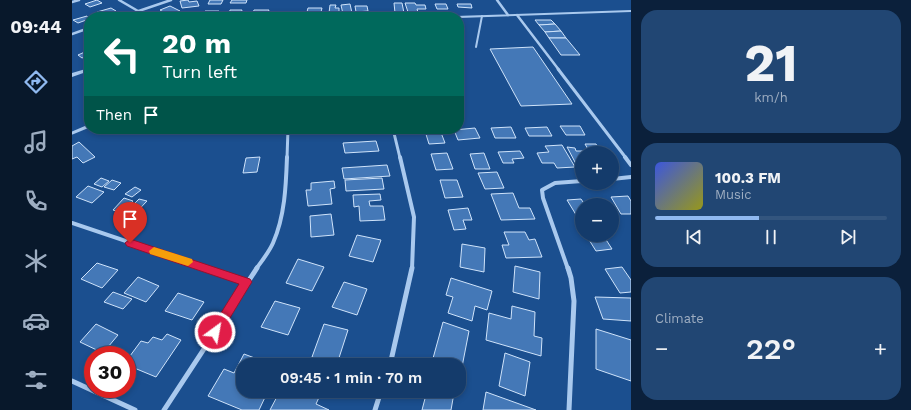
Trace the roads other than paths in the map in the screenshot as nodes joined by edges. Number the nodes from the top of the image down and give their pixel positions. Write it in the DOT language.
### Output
graph roads {
  1 [pos="79,0"];
  2 [pos="119,0"];
  3 [pos="171,0"];
  4 [pos="497,0"];
  5 [pos="72,2"];
  6 [pos="138,11"];
  7 [pos="631,11"];
  8 [pos="135,12"];
  9 [pos="517,15"];
  10 [pos="482,16"];
  11 [pos="508,16"];
  12 [pos="464,17"];
  13 [pos="84,30"];
  14 [pos="72,34"];
  15 [pos="476,47"];
  16 [pos="84,71"];
  17 [pos="72,75"];
  18 [pos="84,128"];
  19 [pos="72,133"];
  20 [pos="288,134"];
  21 [pos="394,134"];
  22 [pos="631,165"];
  23 [pos="631,177"];
  24 [pos="619,178"];
  25 [pos="575,182"];
  26 [pos="72,223"];
  27 [pos="246,282"];
  28 [pos="392,358"];
  29 [pos="72,381"];
  30 [pos="379,398"];
  31 [pos="134,410"];
  32 [pos="164,410"];
  33 [pos="375,410"];
  34 [pos="569,410"];
  1 -- 5 [label="street"];
  2 -- 6 [label="street"];
  3 -- 6 [label="street"];
  4 -- 11 [label="street"];
  6 -- 8 [label="street"];
  7 -- 9 [label="street"];
  9 -- 11 [label="street"];
  9 -- 22 [label="street"];
  10 -- 11 [label="street"];
  10 -- 12 [label="street"];
  10 -- 15 [label="lane"];
  13 -- 14 [label="street"];
  16 -- 17 [label="street"];
  18 -- 19 [label="street"];
  20 -- 27 [label="street"];
  21 -- 28 [label="street"];
  23 -- 24 [label="street"];
  25 -- 34 [label="street"];
  26 -- 27 [label="street"];
  27 -- 32 [label="street"];
  29 -- 31 [label="street"];
  30 -- 33 [label="street"];
}
